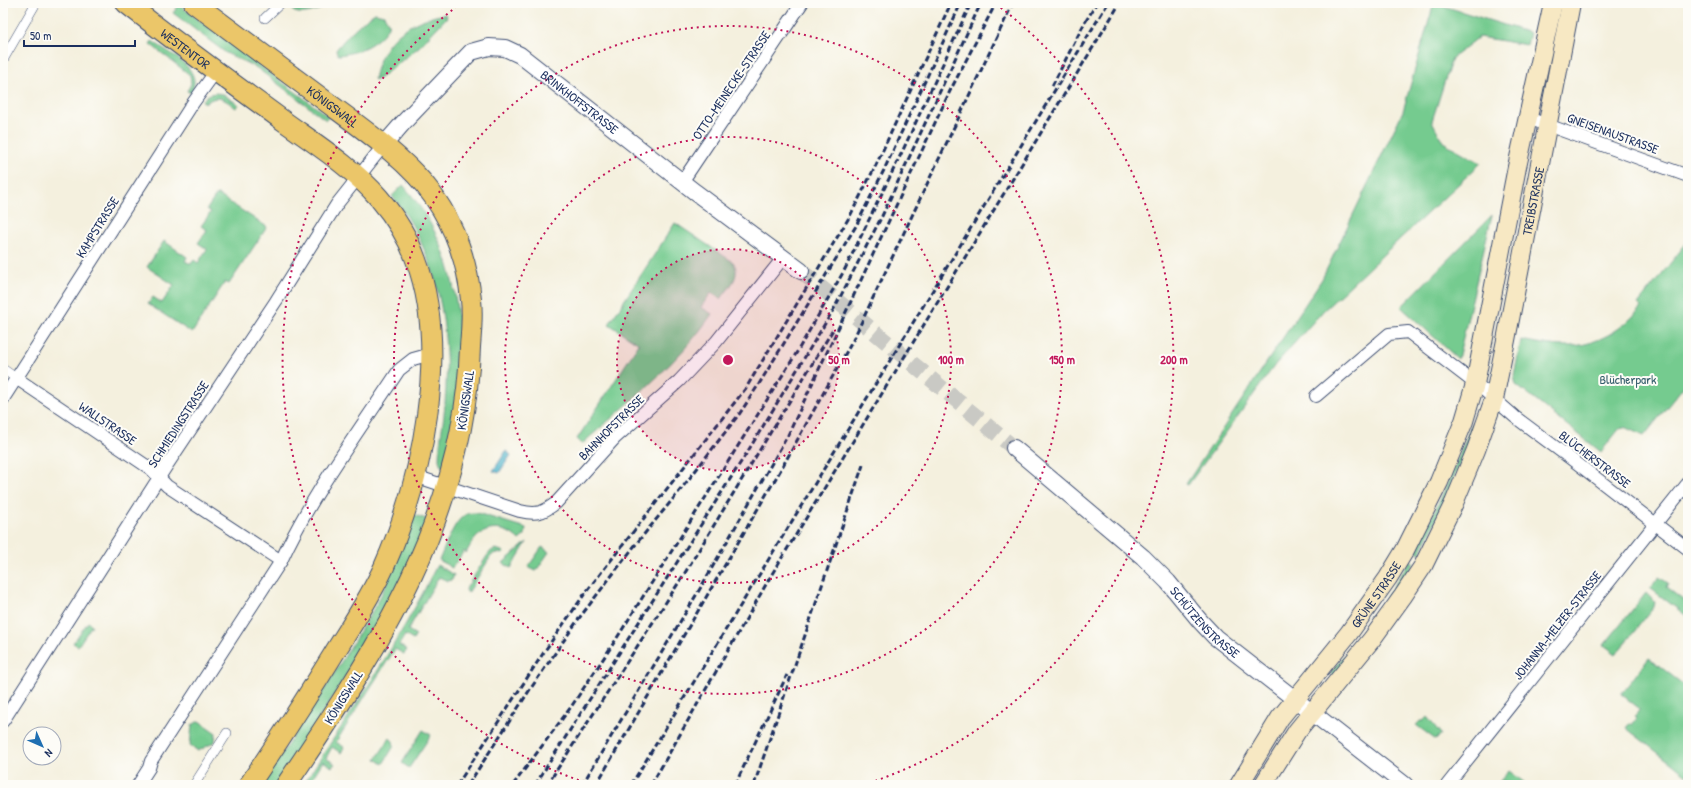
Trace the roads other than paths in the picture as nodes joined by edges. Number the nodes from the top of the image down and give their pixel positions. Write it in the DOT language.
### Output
graph roads {
  1 [pos="36,3"];
  2 [pos="126,3"];
  3 [pos="194,3"];
  4 [pos="281,3"];
  5 [pos="802,3"];
  6 [pos="1553,3"];
  7 [pos="1571,3"];
  8 [pos="266,18"];
  9 [pos="3,60"];
  10 [pos="216,71"];
  11 [pos="1528,118"];
  12 [pos="1548,125"];
  13 [pos="383,146"];
  14 [pos="1688,176"];
  15 [pos="358,177"];
  16 [pos="682,182"];
  17 [pos="783,258"];
  18 [pos="801,271"];
  19 [pos="431,354"];
  20 [pos="3,369"];
  21 [pos="16,378"];
  22 [pos="1484,391"];
  23 [pos="1316,396"];
  24 [pos="3,399"];
  25 [pos="1014,448"];
  26 [pos="415,476"];
  27 [pos="159,478"];
  28 [pos="1688,483"];
  29 [pos="448,486"];
  30 [pos="1656,523"];
  31 [pos="1688,549"];
  32 [pos="281,561"];
  33 [pos="1295,700"];
  34 [pos="1312,713"];
  35 [pos="3,721"];
  36 [pos="227,733"];
  37 [pos="138,785"];
  38 [pos="194,785"];
  39 [pos="249,785"];
  40 [pos="286,785"];
  41 [pos="1239,785"];
  42 [pos="1263,785"];
  43 [pos="1405,785"];
  44 [pos="1447,785"];
  1 -- 9 [label="street"];
  2 -- 10 [label="main road, WESTENTOR"];
  3 -- 13 [label="main road, KÖNIGSWALL"];
  4 -- 8 [label="street"];
  5 -- 16 [label="street, OTTO-MEINECKE-STRASSE"];
  6 -- 11 [label="main road, TREIBSTRASSE"];
  7 -- 12 [label="main road, TREIBSTRASSE"];
  10 -- 15 [label="main road, WESTENTOR"];
  10 -- 21 [label="street, KAMPSTRASSE"];
  11 -- 12 [label="street, GNEISENAUSTRASSE"];
  11 -- 22 [label="main road, TREIBSTRASSE"];
  12 -- 14 [label="street, GNEISENAUSTRASSE"];
  12 -- 22 [label="main road, TREIBSTRASSE"];
  13 -- 15 [label="street, SCHMIEDINGSTRASSE"];
  13 -- 16 [label="street, BRINKHOFFSTRASSE"];
  13 -- 29 [label="main road, KÖNIGSWALL"];
  15 -- 19 [label="main road"];
  15 -- 27 [label="street, SCHMIEDINGSTRASSE"];
  16 -- 17 [label="street, BRINKHOFFSTRASSE"];
  17 -- 18 [label="street"];
  17 -- 29 [label="street, BAHNHOFSTRASSE"];
  19 -- 26 [label="main road"];
  19 -- 32 [label="street"];
  20 -- 21 [label="street"];
  21 -- 24 [label="street, KAMPSTRASSE"];
  21 -- 27 [label="street, WALLSTRASSE"];
  22 -- 23 [label="street"];
  22 -- 30 [label="street, BLÜCHERSTRASSE"];
  22 -- 33 [label="main road, GRÜNE STRASSE"];
  22 -- 34 [label="main road, GRÜNE STRASSE"];
  25 -- 33 [label="street, SCHÜTZENSTRASSE"];
  26 -- 29 [label="street, BAHNHOFSTRASSE"];
  26 -- 39 [label="main road"];
  27 -- 32 [label="street, WALLSTRASSE"];
  27 -- 35 [label="street, SCHMIEDINGSTRASSE"];
  28 -- 30 [label="street, JOHANNA-MELZER-STRASSE"];
  29 -- 40 [label="main road, KÖNIGSWALL"];
  30 -- 31 [label="street, BLÜCHERSTRASSE"];
  30 -- 44 [label="street, JOHANNA-MELZER-STRASSE"];
  32 -- 37 [label="street"];
  33 -- 34 [label="street, SCHÜTZENSTRASSE"];
  33 -- 41 [label="main road, GRÜNE STRASSE"];
  34 -- 42 [label="main road, GRÜNE STRASSE"];
  34 -- 43 [label="street, SCHÜTZENSTRASSE"];
  36 -- 38 [label="street"];
}
